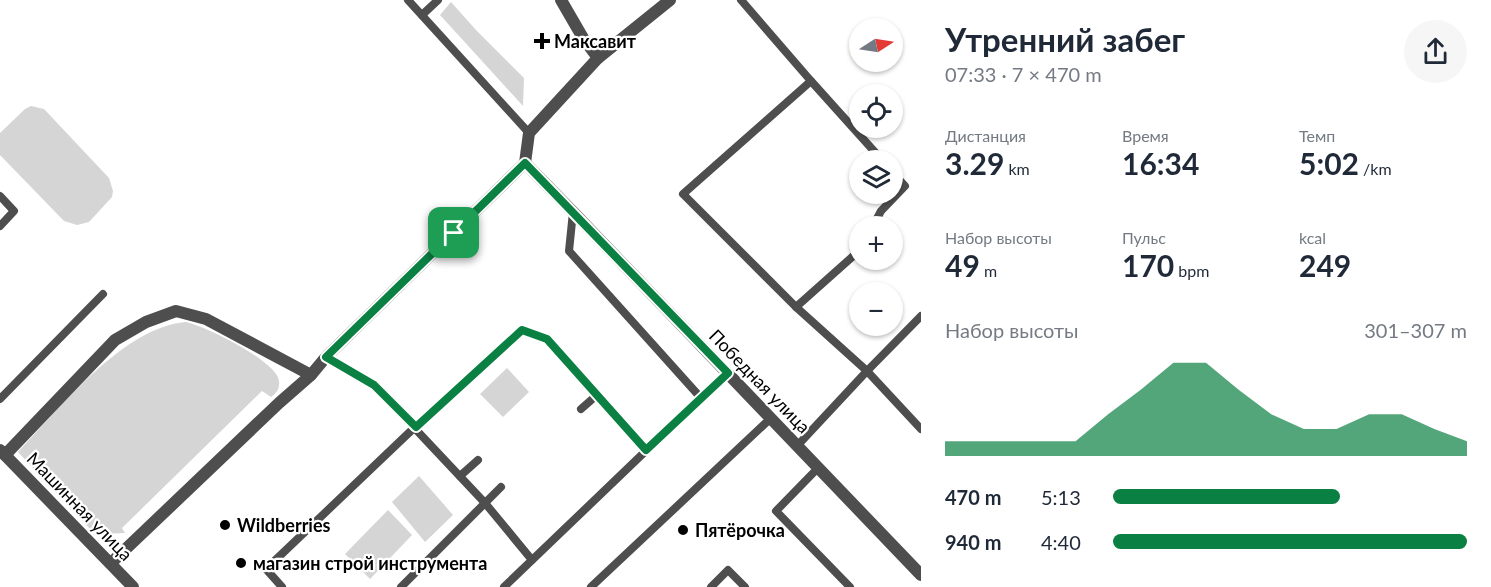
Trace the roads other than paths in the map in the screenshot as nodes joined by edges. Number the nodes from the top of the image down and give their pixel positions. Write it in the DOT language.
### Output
graph roads {
  1 [pos="408,0"];
  2 [pos="438,0"];
  3 [pos="561,0"];
  4 [pos="670,0"];
  5 [pos="741,0"];
  6 [pos="422,15"];
  7 [pos="598,58"];
  8 [pos="811,81"];
  9 [pos="529,132"];
  10 [pos="873,150"];
  11 [pos="525,163"];
  12 [pos="0,196"];
  13 [pos="888,204"];
  14 [pos="573,212"];
  15 [pos="878,216"];
  16 [pos="0,226"];
  17 [pos="849,260"];
  18 [pos="103,294"];
  19 [pos="796,307"];
  20 [pos="921,316"];
  21 [pos="326,357"];
  22 [pos="867,371"];
  23 [pos="728,373"];
  24 [pos="311,375"];
  25 [pos="597,395"];
  26 [pos="701,398"];
  27 [pos="0,399"];
  28 [pos="581,409"];
  29 [pos="771,418"];
  30 [pos="416,427"];
  31 [pos="921,429"];
  32 [pos="797,446"];
  33 [pos="646,450"];
  34 [pos="3,452"];
  35 [pos="477,460"];
  36 [pos="818,468"];
  37 [pos="460,476"];
  38 [pos="501,486"];
  39 [pos="485,503"];
  40 [pos="532,560"];
  41 [pos="111,563"];
  42 [pos="921,575"];
  43 [pos="133,587"];
  44 [pos="282,587"];
  45 [pos="401,587"];
  46 [pos="504,587"];
  47 [pos="591,587"];
  48 [pos="711,587"];
  49 [pos="745,587"];
  50 [pos="850,587"];
  1 -- 6 [label="lane"];
  2 -- 6 [label="lane"];
  3 -- 7 [label="street"];
  4 -- 7 [label="street"];
  5 -- 8 [label="lane"];
  6 -- 9 [label="lane"];
  7 -- 9 [label="street"];
  8 -- 10 [label="lane"];
  8 -- 19 [label="lane"];
  9 -- 11 [label="street"];
  11 -- 14 [label="street, Победная улица"];
  11 -- 21 [label="street"];
  12 -- 16 [label="lane"];
  13 -- 15 [label="lane"];
  14 -- 23 [label="street, Победная улица"];
  14 -- 26 [label="lane"];
  17 -- 19 [label="lane"];
  18 -- 27 [label="lane"];
  19 -- 22 [label="lane"];
  20 -- 22 [label="lane"];
  21 -- 24 [label="street"];
  21 -- 30 [label="lane"];
  22 -- 31 [label="lane"];
  22 -- 32 [label="lane"];
  23 -- 26 [label="lane"];
  23 -- 29 [label="street, Победная улица"];
  24 -- 34 [label="street"];
  24 -- 41 [label="street"];
  25 -- 28 [label="lane"];
  25 -- 30 [label="lane"];
  25 -- 33 [label="lane"];
  26 -- 33 [label="lane"];
  29 -- 32 [label="street, Победная улица"];
  29 -- 47 [label="lane"];
  30 -- 37 [label="lane"];
  30 -- 44 [label="lane"];
  32 -- 36 [label="street, Победная улица"];
  33 -- 40 [label="lane"];
  34 -- 41 [label="street, Машинная улица"];
  35 -- 37 [label="lane"];
  36 -- 42 [label="street, Победная улица"];
  36 -- 50 [label="lane"];
  37 -- 39 [label="lane"];
  38 -- 39 [label="lane"];
  39 -- 40 [label="lane"];
  39 -- 45 [label="lane"];
  40 -- 46 [label="lane"];
  41 -- 43 [label="street, Машинная улица"];
  48 -- 49 [label="lane"];
}
